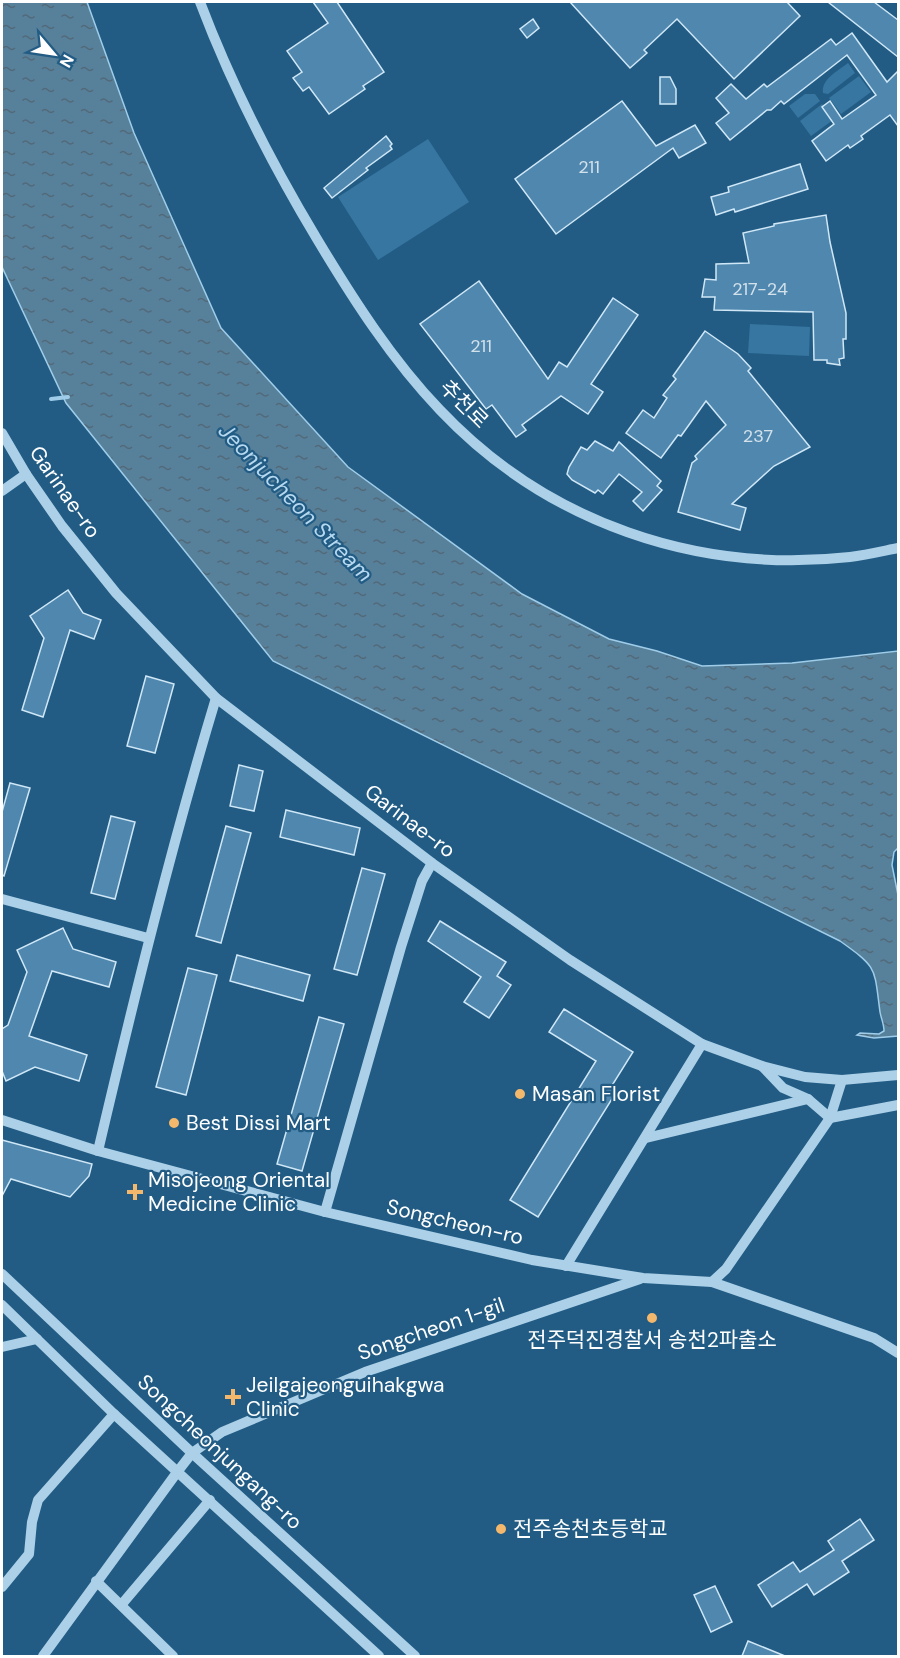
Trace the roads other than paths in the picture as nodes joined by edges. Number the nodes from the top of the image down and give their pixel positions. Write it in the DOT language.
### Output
graph roads {
  1 [pos="200,2"];
  2 [pos="2,433"];
  3 [pos="26,474"];
  4 [pos="2,491"];
  5 [pos="898,548"];
  6 [pos="216,698"];
  7 [pos="432,863"];
  8 [pos="2,899"];
  9 [pos="148,938"];
  10 [pos="702,1044"];
  11 [pos="762,1066"];
  12 [pos="898,1075"];
  13 [pos="842,1080"];
  14 [pos="808,1099"];
  15 [pos="898,1105"];
  16 [pos="830,1118"];
  17 [pos="2,1120"];
  18 [pos="646,1138"];
  19 [pos="98,1151"];
  20 [pos="325,1212"];
  21 [pos="566,1266"];
  22 [pos="2,1274"];
  23 [pos="644,1278"];
  24 [pos="712,1282"];
  25 [pos="3,1311"];
  26 [pos="37,1339"];
  27 [pos="2,1347"];
  28 [pos="898,1353"];
  29 [pos="114,1414"];
  30 [pos="192,1453"];
  31 [pos="178,1471"];
  32 [pos="210,1500"];
  33 [pos="96,1581"];
  34 [pos="2,1587"];
  35 [pos="122,1604"];
  36 [pos="43,1656"];
  37 [pos="173,1656"];
  38 [pos="379,1656"];
  39 [pos="415,1656"];
  1 -- 5 [label="street, 추천로"];
  2 -- 3 [label="street, Garinae-ro"];
  3 -- 4 [label="street"];
  3 -- 6 [label="street, Garinae-ro"];
  6 -- 7 [label="street, Garinae-ro"];
  6 -- 9 [label="street"];
  7 -- 10 [label="street, Garinae-ro"];
  7 -- 20 [label="street"];
  8 -- 9 [label="street"];
  9 -- 19 [label="street"];
  10 -- 11 [label="street, Garinae-ro"];
  10 -- 18 [label="street"];
  11 -- 13 [label="street, Garinae-ro"];
  11 -- 14 [label="street"];
  12 -- 13 [label="street, Garinae-ro"];
  13 -- 16 [label="street"];
  14 -- 16 [label="street"];
  14 -- 18 [label="street"];
  15 -- 16 [label="street"];
  16 -- 24 [label="street"];
  17 -- 19 [label="street, Songcheon-ro"];
  18 -- 21 [label="street"];
  19 -- 20 [label="street, Songcheon-ro"];
  20 -- 21 [label="street, Songcheon-ro"];
  21 -- 23 [label="street, Songcheon-ro"];
  22 -- 30 [label="street, Songcheonjungang-ro"];
  23 -- 24 [label="street, Songcheon-ro"];
  23 -- 30 [label="street, Songcheon 1-gil"];
  24 -- 28 [label="street, Songcheon-ro"];
  25 -- 26 [label="street, Songcheonjungang-ro"];
  26 -- 27 [label="street"];
  26 -- 29 [label="street, Songcheonjungang-ro"];
  29 -- 31 [label="street, Songcheonjungang-ro"];
  29 -- 34 [label="street"];
  30 -- 31 [label="street, Songcheon 1-gil"];
  30 -- 39 [label="street, Songcheonjungang-ro"];
  31 -- 32 [label="street, Songcheonjungang-ro"];
  31 -- 33 [label="street, Songcheon 1-gil"];
  32 -- 35 [label="street"];
  32 -- 38 [label="street, Songcheonjungang-ro"];
  33 -- 35 [label="street"];
  33 -- 36 [label="street, Songcheon 1-gil"];
  35 -- 37 [label="street"];
}
